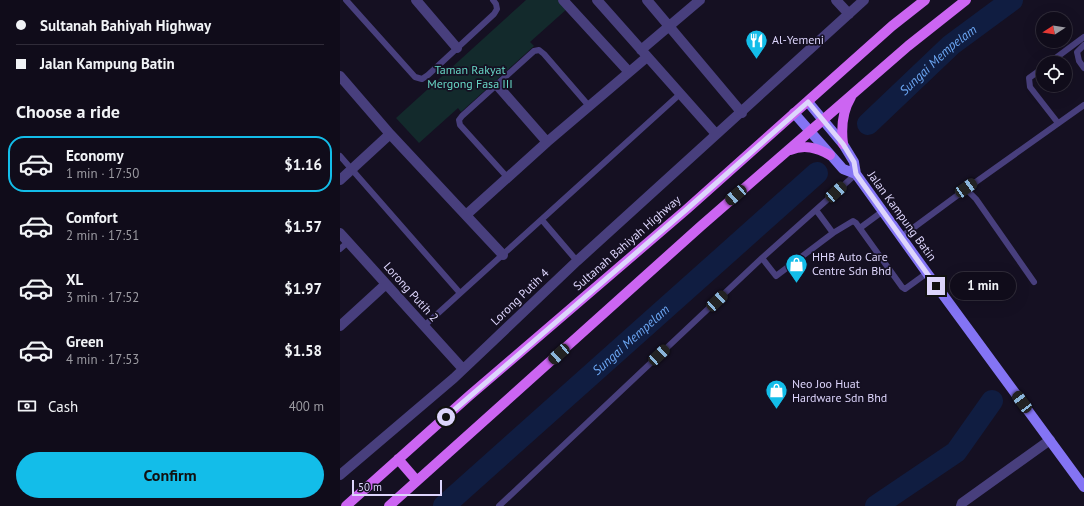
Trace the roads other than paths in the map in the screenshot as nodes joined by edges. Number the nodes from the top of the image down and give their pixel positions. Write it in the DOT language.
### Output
graph roads {
  1 [pos="346,0"];
  2 [pos="416,0"];
  3 [pos="493,0"];
  4 [pos="563,0"];
  5 [pos="597,0"];
  6 [pos="647,0"];
  7 [pos="700,0"];
  8 [pos="836,0"];
  9 [pos="864,0"];
  10 [pos="925,0"];
  11 [pos="966,0"];
  12 [pos="849,14"];
  13 [pos="669,26"];
  14 [pos="1084,37"];
  15 [pos="1084,45"];
  16 [pos="457,48"];
  17 [pos="644,53"];
  18 [pos="1058,56"];
  19 [pos="1084,68"];
  20 [pos="629,72"];
  21 [pos="1036,73"];
  22 [pos="340,76"];
  23 [pos="497,85"];
  24 [pos="854,92"];
  25 [pos="680,94"];
  26 [pos="808,102"];
  27 [pos="1084,104"];
  28 [pos="589,106"];
  29 [pos="742,113"];
  30 [pos="794,113"];
  31 [pos="823,120"];
  32 [pos="1058,123"];
  33 [pos="809,132"];
  34 [pos="390,134"];
  35 [pos="716,134"];
  36 [pos="547,142"];
  37 [pos="843,144"];
  38 [pos="783,154"];
  39 [pos="830,155"];
  40 [pos="340,156"];
  41 [pos="351,169"];
  42 [pos="856,174"];
  43 [pos="507,177"];
  44 [pos="340,180"];
  45 [pos="966,188"];
  46 [pos="816,210"];
  47 [pos="883,212"];
  48 [pos="466,215"];
  49 [pos="542,220"];
  50 [pos="860,228"];
  51 [pos="340,233"];
  52 [pos="833,233"];
  53 [pos="901,238"];
  54 [pos="348,242"];
  55 [pos="340,249"];
  56 [pos="503,255"];
  57 [pos="762,258"];
  58 [pos="577,261"];
  59 [pos="927,273"];
  60 [pos="1034,282"];
  61 [pos="386,284"];
  62 [pos="460,293"];
  63 [pos="340,326"];
  64 [pos="424,326"];
  65 [pos="463,369"];
  66 [pos="1050,440"];
  67 [pos="398,459"];
  68 [pos="340,475"];
  69 [pos="417,481"];
  70 [pos="1084,487"];
  71 [pos="346,506"];
  72 [pos="389,506"];
  73 [pos="499,506"];
  74 [pos="961,506"];
  1 -- 16 [label="lane"];
  2 -- 16 [label="street"];
  3 -- 16 [label="lane"];
  4 -- 20 [label="street"];
  5 -- 17 [label="street"];
  6 -- 13 [label="street"];
  7 -- 13 [label="street"];
  8 -- 12 [label="street"];
  9 -- 12 [label="street, Lorong Putih 4"];
  10 -- 26 [label="main road, Sultanah Bahiyah Highway"];
  11 -- 24 [label="main road"];
  12 -- 29 [label="street, Lorong Putih 4"];
  13 -- 17 [label="street"];
  13 -- 29 [label="street"];
  14 -- 18 [label="lane"];
  15 -- 19 [label="lane"];
  17 -- 20 [label="street"];
  17 -- 25 [label="street"];
  20 -- 28 [label="street"];
  21 -- 32 [label="lane"];
  22 -- 34 [label="street"];
  23 -- 28 [label="lane"];
  23 -- 36 [label="street"];
  23 -- 43 [label="lane"];
  24 -- 31 [label="main road"];
  24 -- 37 [label="main road"];
  25 -- 35 [label="street"];
  25 -- 49 [label="lane"];
  26 -- 30 [label="main road, Sultanah Bahiyah Highway"];
  26 -- 31 [label="street, Jalan Kampung Batin"];
  27 -- 32 [label="lane"];
  28 -- 36 [label="street"];
  29 -- 35 [label="street, Lorong Putih 4"];
  30 -- 33 [label="street, Jalan Kampung Batin"];
  30 -- 67 [label="main road, Sultanah Bahiyah Highway"];
  31 -- 33 [label="main road"];
  31 -- 37 [label="street, Jalan Kampung Batin"];
  32 -- 45 [label="lane"];
  33 -- 38 [label="main road"];
  33 -- 39 [label="street, Jalan Kampung Batin"];
  34 -- 41 [label="street"];
  34 -- 48 [label="street"];
  35 -- 58 [label="street, Lorong Putih 4"];
  36 -- 43 [label="street"];
  37 -- 42 [label="street, Jalan Kampung Batin"];
  38 -- 39 [label="main road"];
  38 -- 69 [label="main road"];
  39 -- 42 [label="street, Jalan Kampung Batin"];
  40 -- 41 [label="lane"];
  41 -- 44 [label="street"];
  41 -- 62 [label="lane"];
  42 -- 46 [label="lane"];
  42 -- 47 [label="street, Jalan Kampung Batin"];
  43 -- 48 [label="street"];
  45 -- 53 [label="lane"];
  45 -- 60 [label="lane"];
  46 -- 52 [label="lane"];
  46 -- 57 [label="lane"];
  47 -- 50 [label="lane"];
  47 -- 53 [label="street, Jalan Kampung Batin"];
  48 -- 56 [label="street"];
  49 -- 56 [label="lane"];
  49 -- 58 [label="lane"];
  50 -- 52 [label="lane"];
  50 -- 59 [label="lane"];
  51 -- 54 [label="street, Lorong Putih 2"];
  52 -- 57 [label="lane"];
  53 -- 59 [label="street, Jalan Kampung Batin"];
  54 -- 55 [label="lane"];
  54 -- 61 [label="street, Lorong Putih 2"];
  56 -- 62 [label="lane"];
  57 -- 73 [label="lane"];
  58 -- 65 [label="street, Lorong Putih 4"];
  59 -- 66 [label="street, Jalan Kampung Batin"];
  61 -- 63 [label="street"];
  61 -- 64 [label="street, Lorong Putih 2"];
  62 -- 64 [label="lane"];
  64 -- 65 [label="street, Lorong Putih 2"];
  65 -- 68 [label="street, Lorong Putih 4"];
  66 -- 70 [label="street, Jalan Kampung Batin"];
  66 -- 74 [label="street"];
  67 -- 69 [label="main road"];
  67 -- 71 [label="main road, Sultanah Bahiyah Highway"];
  69 -- 72 [label="main road"];
}
